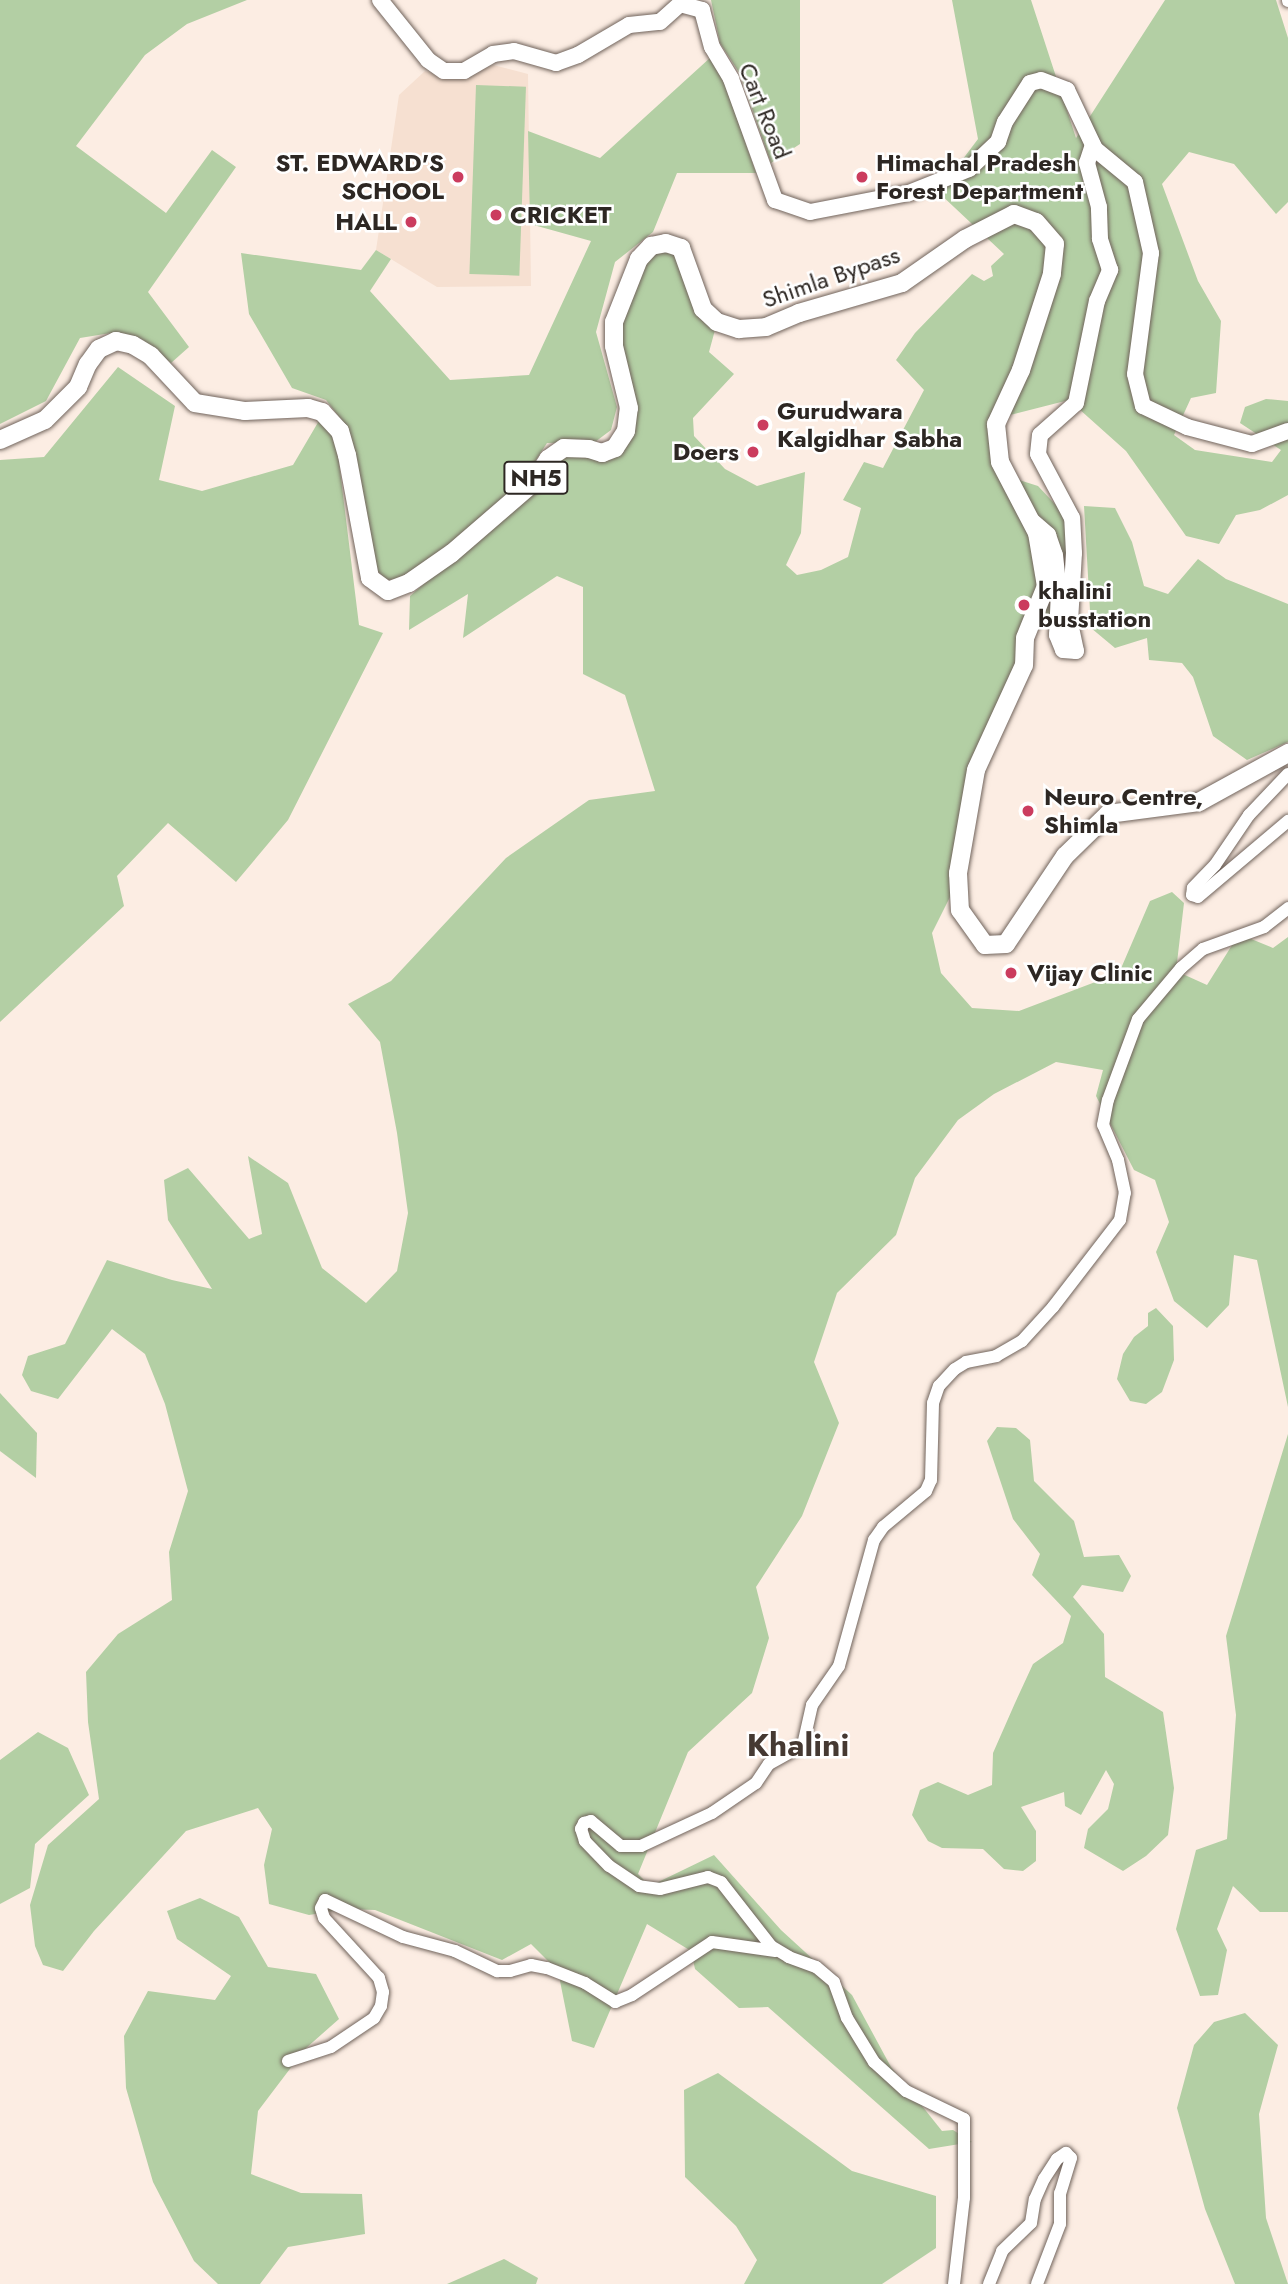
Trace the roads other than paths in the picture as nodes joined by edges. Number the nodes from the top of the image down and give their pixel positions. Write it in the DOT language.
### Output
graph roads {
  1 [pos="387,3"];
  2 [pos="1093,145"];
  3 [pos="1288,431"];
  4 [pos="0,440"];
  5 [pos="1031,520"];
  6 [pos="1288,753"];
  7 [pos="1288,774"];
  8 [pos="1288,821"];
  9 [pos="1288,908"];
  10 [pos="778,1951"];
  11 [pos="288,2061"];
  12 [pos="954,2284"];
  13 [pos="989,2284"];
  14 [pos="1037,2284"];
  1 -- 2 [label="main road, Cart Road"];
  2 -- 3 [label="main road, Cart Road"];
  2 -- 5 [label="main road, Cart Road"];
  4 -- 5 [label="highway, Shimla Bypass / NH5"];
  5 -- 6 [label="highway, Shimla Bypass / NH5"];
  7 -- 8 [label="street"];
  9 -- 10 [label="street"];
  10 -- 11 [label="street"];
  10 -- 12 [label="street"];
  13 -- 14 [label="street"];
}
